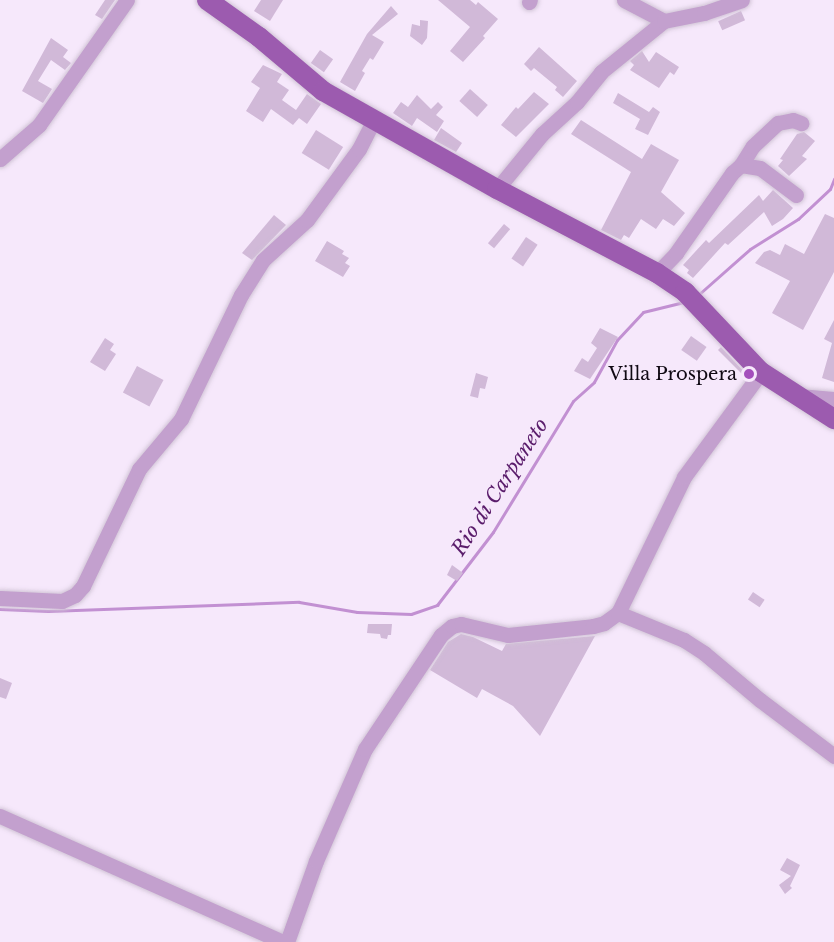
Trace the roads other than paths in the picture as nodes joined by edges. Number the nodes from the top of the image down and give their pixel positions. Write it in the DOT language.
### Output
graph roads {
  1 [pos="127,0"];
  2 [pos="207,0"];
  3 [pos="624,0"];
  4 [pos="742,0"];
  5 [pos="664,21"];
  6 [pos="373,121"];
  7 [pos="801,123"];
  8 [pos="0,159"];
  9 [pos="741,165"];
  10 [pos="497,189"];
  11 [pos="796,195"];
  12 [pos="657,273"];
  13 [pos="761,372"];
  14 [pos="795,396"];
  15 [pos="834,399"];
  16 [pos="834,418"];
  17 [pos="0,598"];
  18 [pos="618,613"];
  19 [pos="834,756"];
  20 [pos="0,816"];
  21 [pos="285,942"];
  1 -- 8 [label="street"];
  2 -- 6 [label="main road"];
  3 -- 5 [label="street"];
  4 -- 5 [label="street"];
  5 -- 10 [label="street"];
  6 -- 10 [label="main road"];
  6 -- 17 [label="street"];
  7 -- 9 [label="street"];
  9 -- 11 [label="street"];
  9 -- 12 [label="street"];
  10 -- 12 [label="main road"];
  12 -- 13 [label="main road"];
  13 -- 14 [label="main road"];
  13 -- 18 [label="street"];
  14 -- 15 [label="street"];
  14 -- 16 [label="main road"];
  18 -- 19 [label="street"];
  18 -- 21 [label="street"];
  20 -- 21 [label="street"];
}
